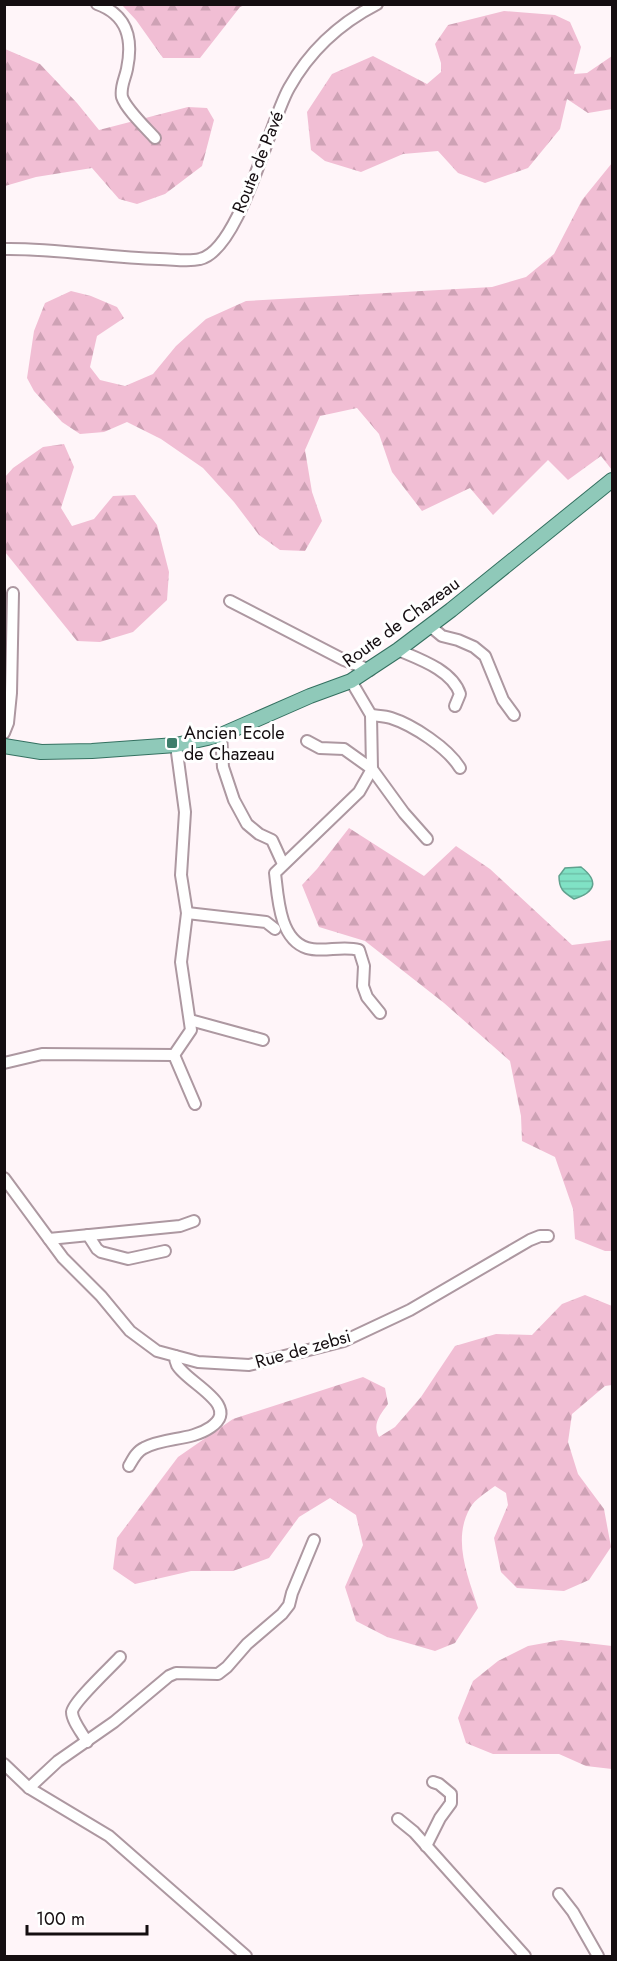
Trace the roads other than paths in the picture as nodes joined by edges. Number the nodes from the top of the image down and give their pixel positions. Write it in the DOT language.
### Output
graph roads {
  1 [pos="97,4"];
  2 [pos="377,4"];
  3 [pos="155,138"];
  4 [pos="4,249"];
  5 [pos="612,480"];
  6 [pos="13,593"];
  7 [pos="230,601"];
  8 [pos="430,626"];
  9 [pos="398,650"];
  10 [pos="369,670"];
  11 [pos="351,681"];
  12 [pos="455,706"];
  13 [pos="371,715"];
  14 [pos="514,715"];
  15 [pos="4,733"];
  16 [pos="221,735"];
  17 [pos="307,741"];
  18 [pos="176,745"];
  19 [pos="4,746"];
  20 [pos="460,768"];
  21 [pos="372,769"];
  22 [pos="426,839"];
  23 [pos="283,864"];
  24 [pos="187,914"];
  25 [pos="275,929"];
  26 [pos="380,1013"];
  27 [pos="190,1020"];
  28 [pos="263,1040"];
  29 [pos="174,1055"];
  30 [pos="4,1063"];
  31 [pos="195,1104"];
  32 [pos="4,1178"];
  33 [pos="194,1221"];
  34 [pos="88,1235"];
  35 [pos="548,1236"];
  36 [pos="49,1239"];
  37 [pos="165,1251"];
  38 [pos="175,1356"];
  39 [pos="129,1466"];
  40 [pos="314,1540"];
  41 [pos="120,1657"];
  42 [pos="87,1742"];
  43 [pos="5,1765"];
  44 [pos="433,1782"];
  45 [pos="29,1788"];
  46 [pos="398,1819"];
  47 [pos="426,1846"];
  48 [pos="559,1894"];
  49 [pos="246,1956"];
  50 [pos="525,1956"];
  51 [pos="598,1956"];
  1 -- 3 [label="street"];
  2 -- 4 [label="street, Route de Pavé"];
  5 -- 8 [label="main road, Route de Chazeau"];
  6 -- 15 [label="street"];
  7 -- 10 [label="street"];
  8 -- 9 [label="main road, Route de Chazeau"];
  8 -- 14 [label="street"];
  9 -- 10 [label="main road, Route de Chazeau"];
  9 -- 12 [label="street"];
  10 -- 11 [label="main road, Route de Chazeau"];
  11 -- 13 [label="street"];
  11 -- 16 [label="main road, Route de Chazeau"];
  13 -- 20 [label="street"];
  13 -- 21 [label="street"];
  16 -- 18 [label="main road, Route de Chazeau"];
  16 -- 23 [label="street"];
  17 -- 21 [label="street"];
  18 -- 19 [label="main road, Route de Chazeau"];
  18 -- 24 [label="street"];
  21 -- 22 [label="street"];
  21 -- 23 [label="street"];
  23 -- 26 [label="street"];
  24 -- 25 [label="street"];
  24 -- 27 [label="street"];
  27 -- 28 [label="street"];
  27 -- 29 [label="street"];
  29 -- 30 [label="street"];
  29 -- 31 [label="street"];
  32 -- 36 [label="street, Rue de zebsi"];
  33 -- 34 [label="street"];
  34 -- 36 [label="street"];
  34 -- 37 [label="street"];
  35 -- 38 [label="street, Rue de zebsi"];
  36 -- 38 [label="street, Rue de zebsi"];
  38 -- 39 [label="street"];
  40 -- 42 [label="street"];
  41 -- 42 [label="street"];
  42 -- 45 [label="street"];
  43 -- 45 [label="street"];
  44 -- 47 [label="street"];
  45 -- 49 [label="street"];
  46 -- 47 [label="street"];
  47 -- 50 [label="street"];
  48 -- 51 [label="street"];
}
